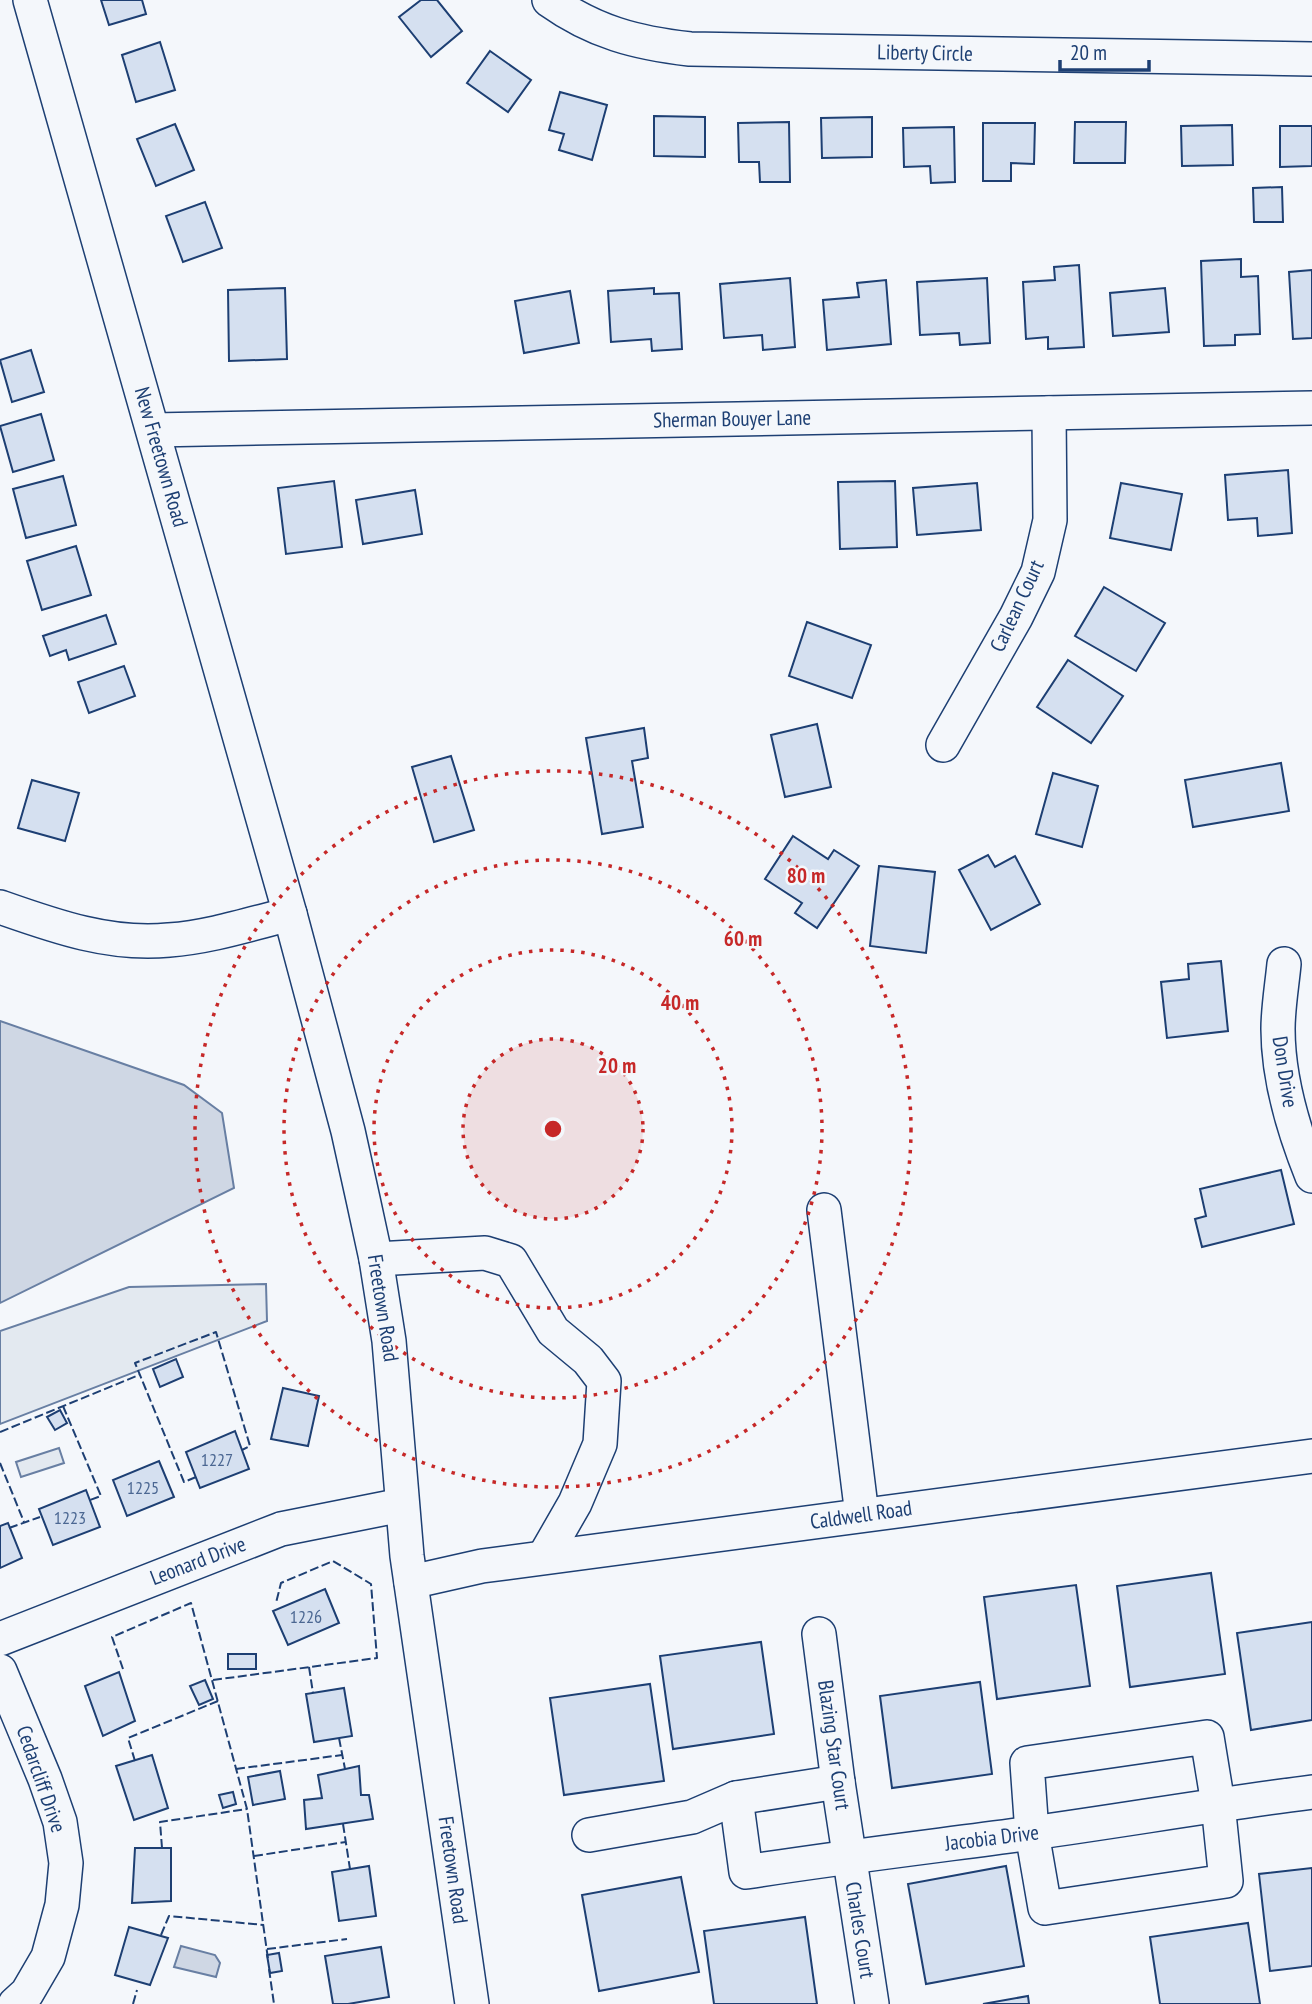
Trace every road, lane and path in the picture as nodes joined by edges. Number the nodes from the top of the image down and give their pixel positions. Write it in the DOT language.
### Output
graph roads {
  1 [pos="30,0"];
  2 [pos="550,0"];
  3 [pos="1312,59"];
  4 [pos="1312,408"];
  5 [pos="1049,413"];
  6 [pos="153,430"];
  7 [pos="943,745"];
  8 [pos="0,908"];
  9 [pos="290,914"];
  10 [pos="1284,964"];
  11 [pos="1312,1176"];
  12 [pos="824,1209"];
  13 [pos="376,1259"];
  14 [pos="1312,1455"];
  15 [pos="402,1505"];
  16 [pos="862,1516"];
  17 [pos="544,1557"];
  18 [pos="411,1582"];
  19 [pos="819,1634"];
  20 [pos="0,1639"];
  21 [pos="0,1671"];
  22 [pos="838,1782"];
  23 [pos="1312,1792"];
  24 [pos="736,1798"];
  25 [pos="1218,1804"];
  26 [pos="1032,1833"];
  27 [pos="589,1835"];
  28 [pos="849,1856"];
  29 [pos="15,2004"];
  30 [pos="472,2004"];
  31 [pos="872,2004"];
  1 -- 6 [label="street, New Freetown Road"];
  2 -- 3 [label="street, Liberty Circle"];
  4 -- 5 [label="street, Sherman Bouyer Lane"];
  5 -- 6 [label="street, Sherman Bouyer Lane"];
  5 -- 7 [label="street, Carlean Court"];
  6 -- 9 [label="street, New Freetown Road"];
  8 -- 9 [label="street"];
  9 -- 13 [label="street, Freetown Road"];
  10 -- 11 [label="street, Don Drive"];
  12 -- 16 [label="street"];
  13 -- 15 [label="street, Freetown Road"];
  13 -- 17 [label="street"];
  14 -- 16 [label="street, Caldwell Road"];
  15 -- 18 [label="street, Freetown Road"];
  15 -- 20 [label="street, Leonard Drive"];
  16 -- 17 [label="street, Caldwell Road"];
  17 -- 18 [label="street, Caldwell Road"];
  18 -- 30 [label="street, Freetown Road"];
  19 -- 22 [label="street, Blazing Star Court"];
  21 -- 29 [label="street, Cedarcliff Drive"];
  22 -- 24 [label="street"];
  22 -- 28 [label="street, Blazing Star Court"];
  23 -- 25 [label="street, Jacobia Drive"];
  24 -- 27 [label="street"];
  24 -- 28 [label="street, Jacobia Drive"];
  25 -- 26 [label="street, Jacobia Drive"];
  25 -- 26 [label="street"];
  25 -- 26 [label="street"];
  26 -- 28 [label="street, Jacobia Drive"];
  28 -- 31 [label="street, Charles Court"];
}
